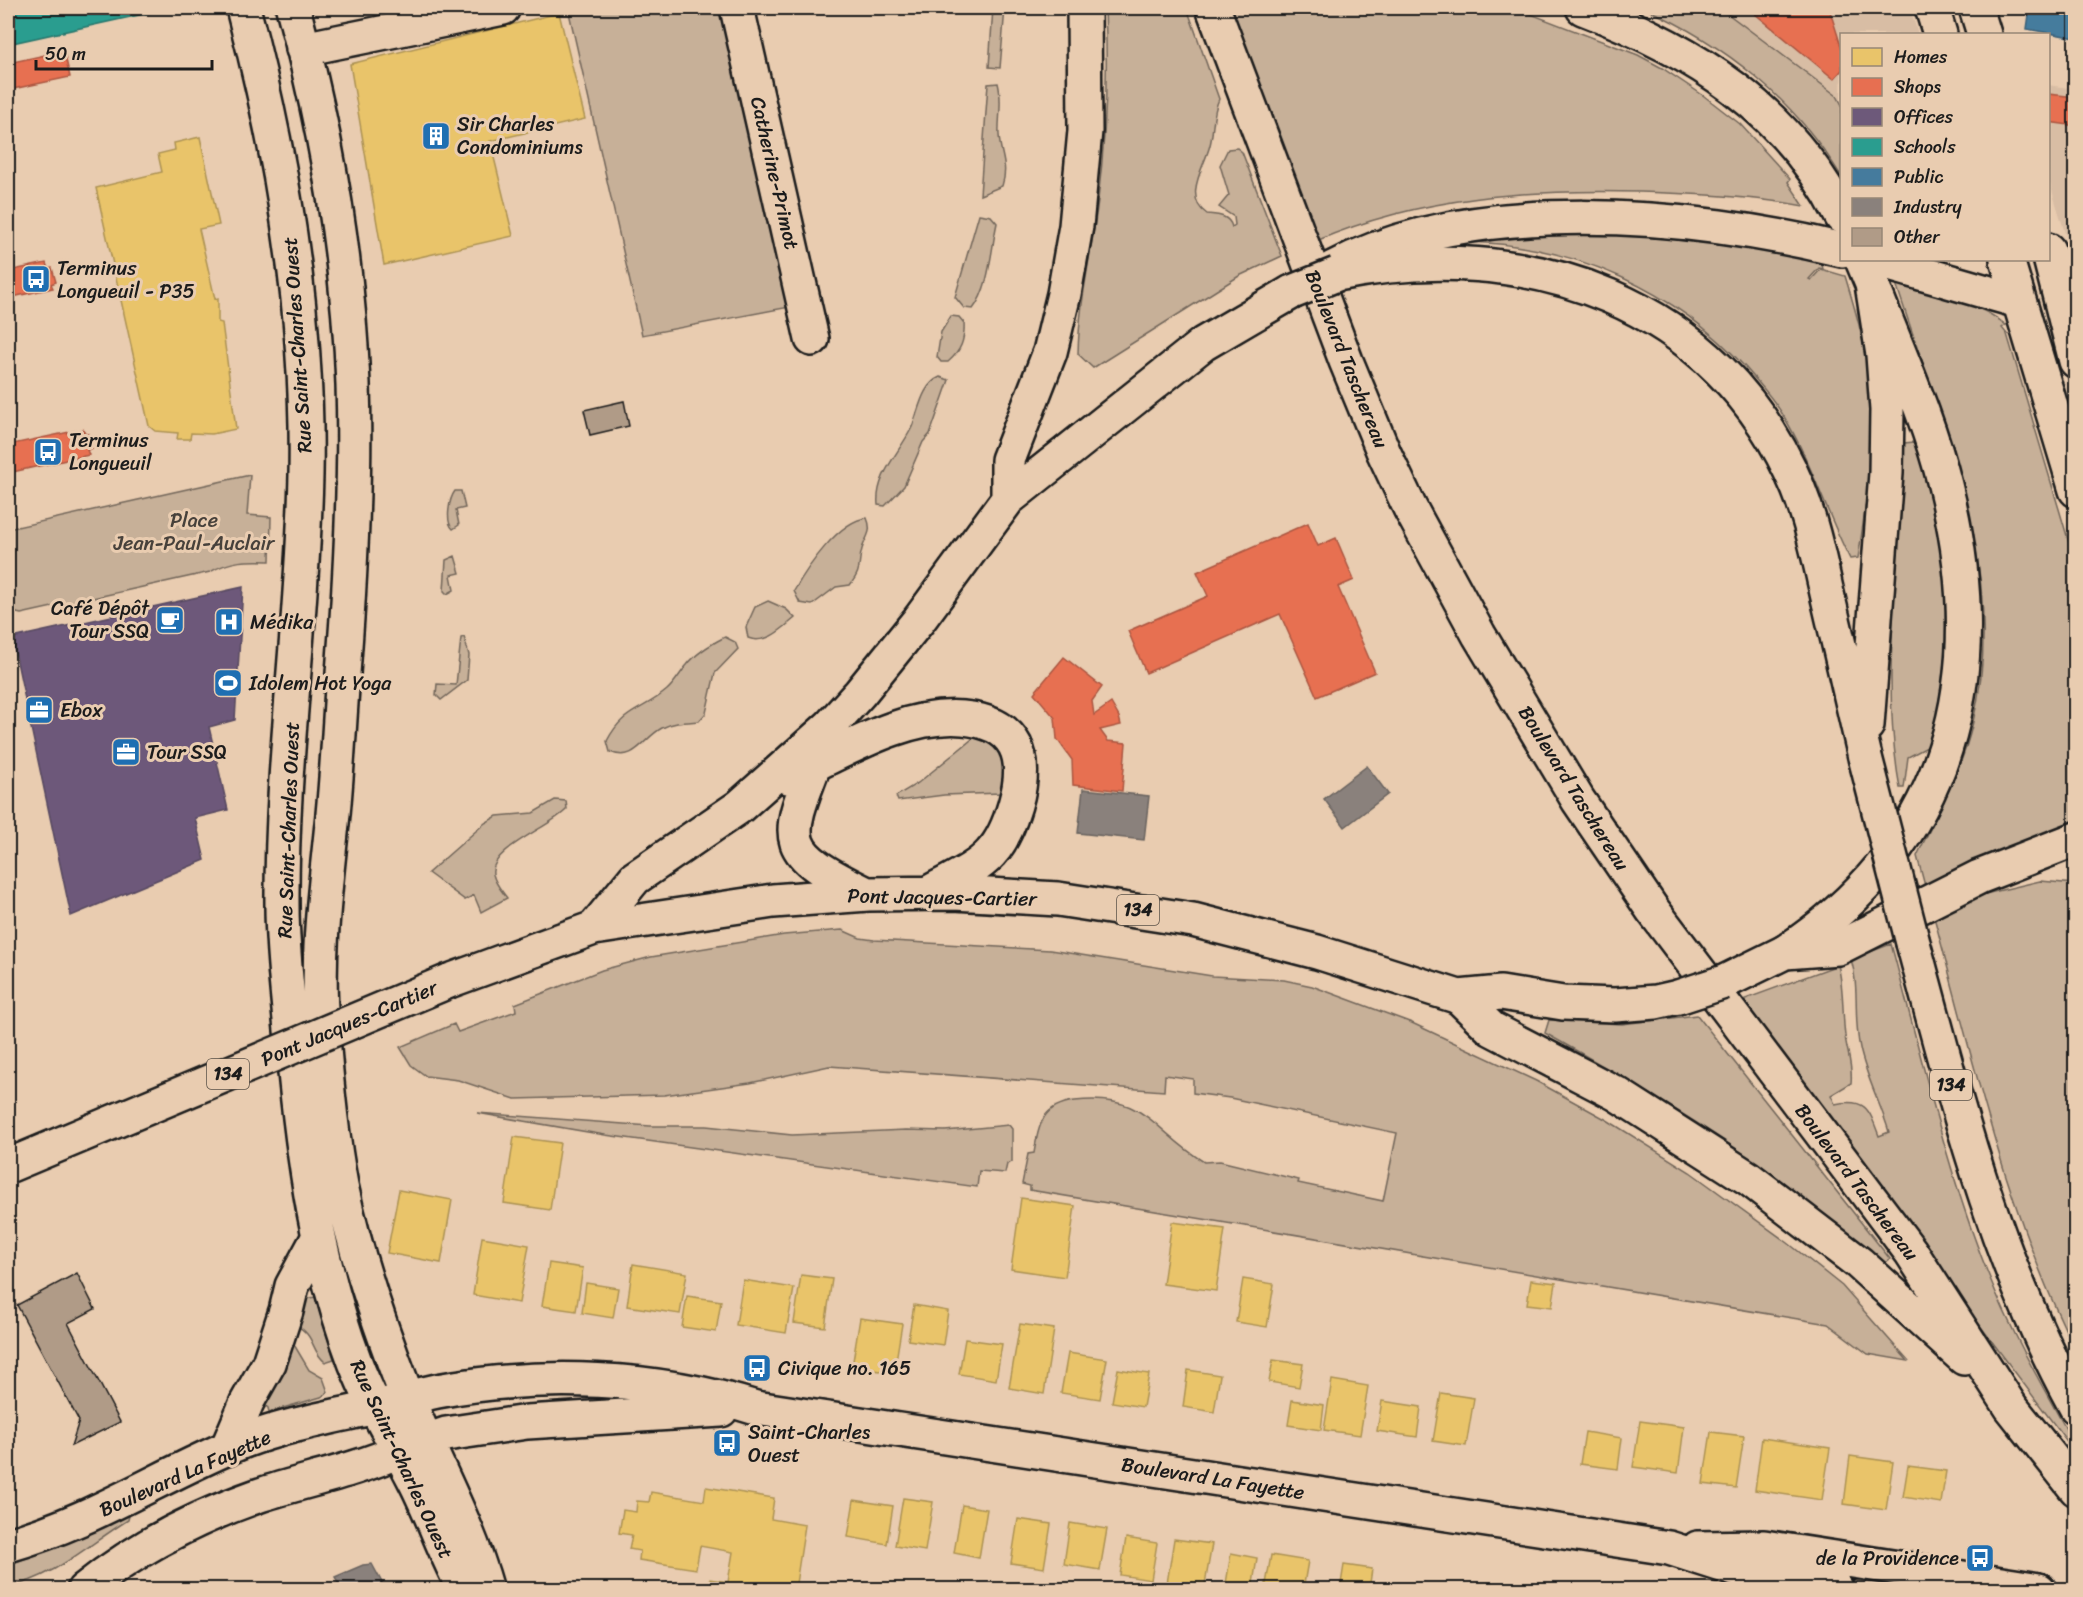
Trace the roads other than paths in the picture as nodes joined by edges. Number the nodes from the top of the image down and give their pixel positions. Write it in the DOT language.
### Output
graph roads {
  1 [pos="243,8"];
  2 [pos="293,8"];
  3 [pos="503,8"];
  4 [pos="737,8"];
  5 [pos="1084,8"];
  6 [pos="1213,8"];
  7 [pos="1583,8"];
  8 [pos="1932,8"];
  9 [pos="1976,8"];
  10 [pos="1940,33"];
  11 [pos="1984,33"];
  12 [pos="303,49"];
  13 [pos="1840,214"];
  14 [pos="1840,250"];
  15 [pos="2050,253"];
  16 [pos="2007,261"];
  17 [pos="1873,265"];
  18 [pos="1335,271"];
  19 [pos="2018,301"];
  20 [pos="2070,315"];
  21 [pos="812,339"];
  22 [pos="2076,361"];
  23 [pos="2076,490"];
  24 [pos="1008,499"];
  25 [pos="830,726"];
  26 [pos="1865,757"];
  27 [pos="814,765"];
  28 [pos="759,790"];
  29 [pos="2066,851"];
  30 [pos="929,893"];
  31 [pos="868,894"];
  32 [pos="594,928"];
  33 [pos="1785,952"];
  34 [pos="1459,997"];
  35 [pos="8,1166"];
  36 [pos="318,1238"];
  37 [pos="408,1398"];
  38 [pos="374,1407"];
  39 [pos="2011,1407"];
  40 [pos="2076,1407"];
  41 [pos="756,1408"];
  42 [pos="412,1445"];
  43 [pos="227,1449"];
  44 [pos="2076,1489"];
  45 [pos="8,1545"];
  46 [pos="1834,1581"];
  47 [pos="84,1590"];
  48 [pos="465,1590"];
  49 [pos="487,1590"];
  50 [pos="2039,1590"];
  1 -- 36 [label="main road, Rue Saint-Charles Ouest"];
  2 -- 12 [label="main road, Rue Saint-Charles Ouest"];
  3 -- 12 [label="main road"];
  4 -- 21 [label="main road, Catherine-Primot"];
  5 -- 24 [label="main road"];
  6 -- 39 [label="main road, Boulevard Taschereau"];
  7 -- 13 [label="main road"];
  8 -- 10 [label="main road"];
  9 -- 11 [label="main road"];
  12 -- 37 [label="main road, Rue Saint-Charles Ouest"];
  14 -- 18 [label="main road"];
  15 -- 20 [label="main road"];
  16 -- 19 [label="main road"];
  17 -- 19 [label="main road"];
  17 -- 26 [label="main road"];
  17 -- 33 [label="main road"];
  18 -- 24 [label="main road, bridge"];
  18 -- 26 [label="main road"];
  19 -- 20 [label="main road"];
  19 -- 23 [label="main road"];
  20 -- 22 [label="main road"];
  24 -- 25 [label="main road"];
  25 -- 27 [label="main road"];
  25 -- 28 [label="main road"];
  26 -- 40 [label="main road, 134, bridge"];
  27 -- 28 [label="main road"];
  27 -- 30 [label="main road"];
  27 -- 31 [label="main road"];
  28 -- 32 [label="main road"];
  29 -- 33 [label="main road"];
  30 -- 31 [label="main road, Pont Jacques-Cartier / 134"];
  30 -- 34 [label="main road, Pont Jacques-Cartier / 134"];
  31 -- 32 [label="main road, Pont Jacques-Cartier / 134"];
  32 -- 35 [label="main road, Pont Jacques-Cartier / 134, bridge"];
  33 -- 34 [label="main road, bridge"];
  34 -- 39 [label="main road"];
  36 -- 38 [label="main road, Rue Saint-Charles Ouest"];
  36 -- 43 [label="main road"];
  37 -- 38 [label="main road, Boulevard La Fayette"];
  37 -- 41 [label="main road, Boulevard La Fayette"];
  37 -- 42 [label="main road, Rue Saint-Charles Ouest"];
  38 -- 42 [label="main road, Rue Saint-Charles Ouest"];
  38 -- 43 [label="main road, Boulevard La Fayette"];
  39 -- 44 [label="main road, Boulevard Taschereau"];
  41 -- 42 [label="main road, Boulevard La Fayette"];
  41 -- 46 [label="main road, Boulevard La Fayette"];
  42 -- 47 [label="main road, Boulevard La Fayette"];
  42 -- 48 [label="main road, Rue Saint-Charles Ouest"];
  42 -- 49 [label="main road, Rue Saint-Charles Ouest"];
  43 -- 45 [label="main road, Boulevard La Fayette"];
  46 -- 50 [label="main road, Boulevard La Fayette"];
}
